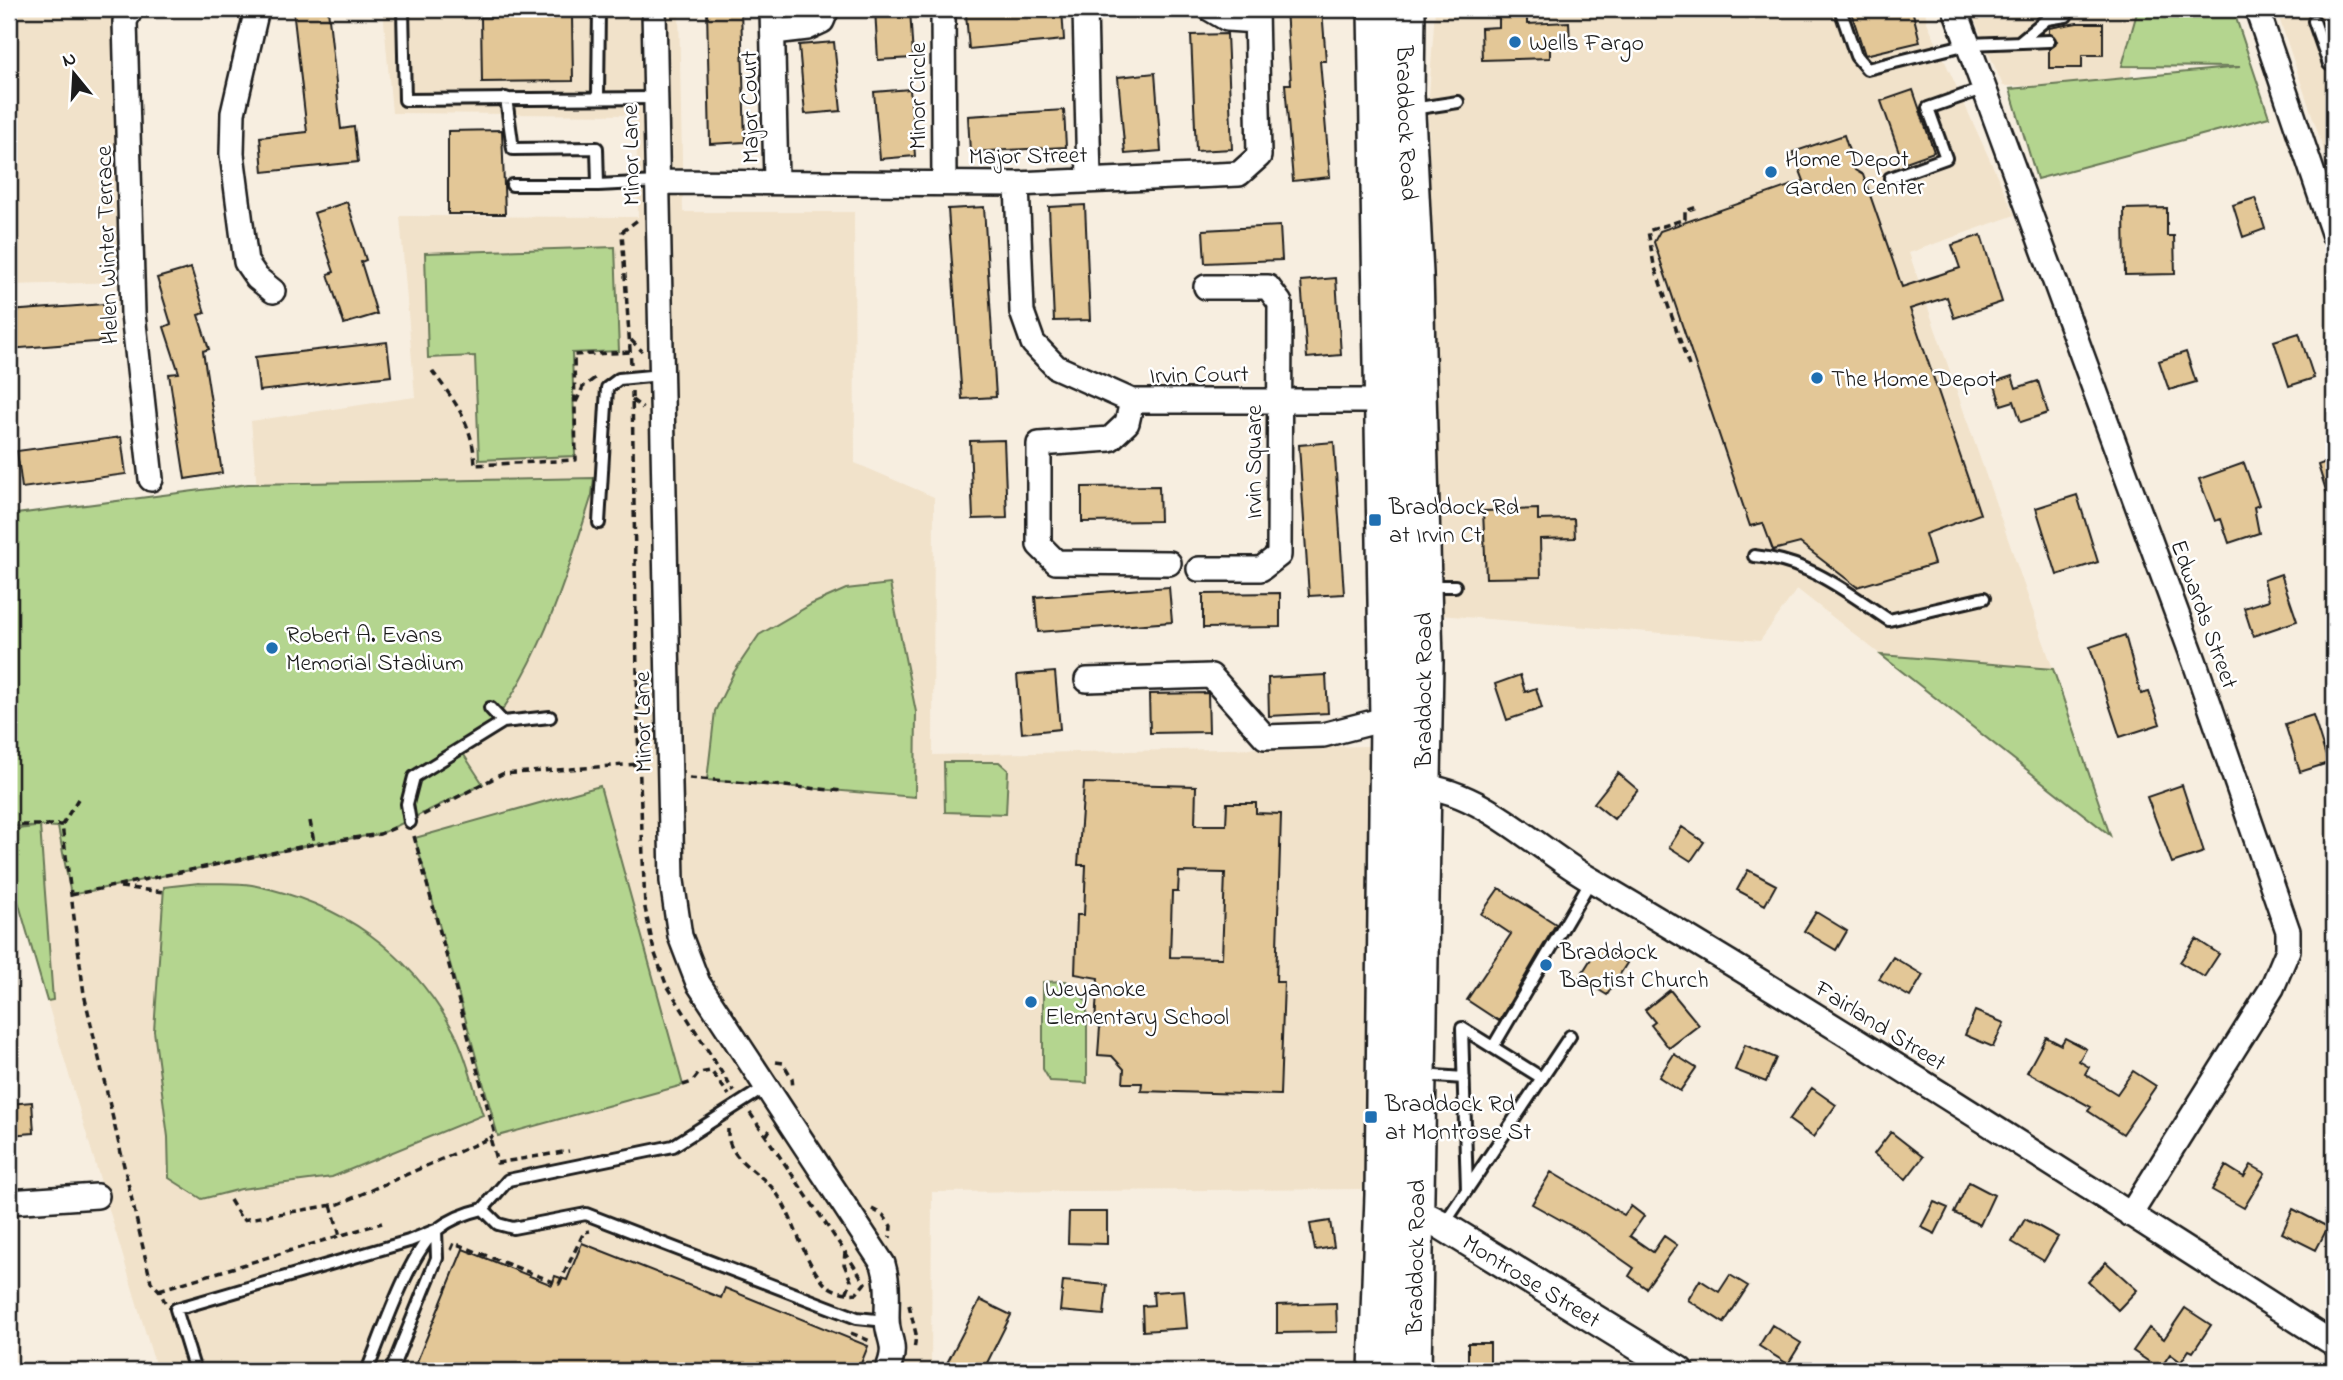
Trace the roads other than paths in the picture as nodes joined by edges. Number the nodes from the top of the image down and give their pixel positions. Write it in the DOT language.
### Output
graph roads {
  1 [pos="131,9"];
  2 [pos="257,9"];
  3 [pos="403,9"];
  4 [pos="599,9"];
  5 [pos="654,9"];
  6 [pos="772,9"];
  7 [pos="827,9"];
  8 [pos="943,9"];
  9 [pos="1085,9"];
  10 [pos="1210,9"];
  11 [pos="1377,9"];
  12 [pos="1406,9"];
  13 [pos="1840,9"];
  14 [pos="1955,9"];
  15 [pos="2066,9"];
  16 [pos="2257,9"];
  17 [pos="1256,15"];
  18 [pos="2314,21"];
  19 [pos="774,32"];
  20 [pos="2049,41"];
  21 [pos="2019,42"];
  22 [pos="1968,44"];
  23 [pos="2334,62"];
  24 [pos="1985,88"];
  25 [pos="598,96"];
  26 [pos="506,98"];
  27 [pos="655,98"];
  28 [pos="1458,102"];
  29 [pos="1405,110"];
  30 [pos="1890,178"];
  31 [pos="1089,180"];
  32 [pos="776,181"];
  33 [pos="944,182"];
  34 [pos="657,183"];
  35 [pos="1017,184"];
  36 [pos="512,185"];
  37 [pos="598,186"];
  38 [pos="2334,236"];
  39 [pos="1206,287"];
  40 [pos="272,291"];
  41 [pos="661,375"];
  42 [pos="1280,399"];
  43 [pos="1132,401"];
  44 [pos="1402,401"];
  45 [pos="151,479"];
  46 [pos="599,523"];
  47 [pos="1754,556"];
  48 [pos="1169,563"];
  49 [pos="1199,569"];
  50 [pos="1984,598"];
  51 [pos="1087,680"];
  52 [pos="490,708"];
  53 [pos="550,717"];
  54 [pos="1388,718"];
  55 [pos="503,722"];
  56 [pos="1406,785"];
  57 [pos="410,822"];
  58 [pos="1591,880"];
  59 [pos="1570,1036"];
  60 [pos="1493,1047"];
  61 [pos="1418,1074"];
  62 [pos="1464,1078"];
  63 [pos="1542,1078"];
  64 [pos="777,1080"];
  65 [pos="1467,1190"];
  66 [pos="1384,1195"];
  67 [pos="97,1196"];
  68 [pos="9,1202"];
  69 [pos="483,1209"];
  70 [pos="2130,1214"];
  71 [pos="1429,1219"];
  72 [pos="436,1230"];
  73 [pos="886,1321"];
  74 [pos="2334,1344"];
  75 [pos="195,1371"];
  76 [pos="367,1371"];
  77 [pos="391,1371"];
  78 [pos="887,1371"];
  79 [pos="1378,1371"];
  80 [pos="1412,1371"];
  81 [pos="1679,1371"];
  1 -- 45 [label="street, Helen Winter Terrace"];
  2 -- 40 [label="street"];
  3 -- 26 [label="lane"];
  4 -- 25 [label="lane"];
  5 -- 27 [label="street, Minor Lane"];
  6 -- 19 [label="street, Major Court"];
  7 -- 19 [label="street, Major Court"];
  8 -- 33 [label="street, Minor Circle"];
  9 -- 31 [label="street"];
  10 -- 17 [label="street, Major Street"];
  11 -- 44 [label="main road, Braddock Road"];
  12 -- 29 [label="main road, Braddock Road"];
  13 -- 22 [label="lane"];
  14 -- 22 [label="street, Edwards Street"];
  15 -- 21 [label="lane"];
  16 -- 38 [label="street"];
  17 -- 31 [label="street, Major Street"];
  18 -- 23 [label="lane"];
  19 -- 32 [label="street, Major Court"];
  20 -- 21 [label="lane"];
  21 -- 22 [label="lane"];
  22 -- 24 [label="street, Edwards Street"];
  24 -- 30 [label="lane"];
  24 -- 70 [label="street, Edwards Street"];
  25 -- 26 [label="lane"];
  25 -- 27 [label="lane"];
  26 -- 37 [label="lane"];
  27 -- 34 [label="street, Minor Lane"];
  28 -- 29 [label="lane"];
  29 -- 44 [label="main road, Braddock Road"];
  31 -- 35 [label="street, Major Street"];
  32 -- 33 [label="street, Major Street"];
  32 -- 34 [label="street, Major Street"];
  33 -- 35 [label="street, Major Street"];
  34 -- 37 [label="lane"];
  34 -- 41 [label="street, Minor Lane"];
  35 -- 43 [label="street, Irvin Court"];
  36 -- 37 [label="lane"];
  39 -- 42 [label="street, Irvin Square"];
  41 -- 46 [label="lane"];
  41 -- 64 [label="street, Minor Lane"];
  42 -- 43 [label="street, Irvin Court"];
  42 -- 44 [label="street, Irvin Court"];
  42 -- 49 [label="street, Irvin Square"];
  43 -- 48 [label="street"];
  44 -- 54 [label="main road, Braddock Road"];
  44 -- 56 [label="main road, Braddock Road"];
  47 -- 50 [label="lane"];
  51 -- 54 [label="street"];
  52 -- 55 [label="lane"];
  53 -- 55 [label="lane"];
  54 -- 56 [label="main road, Braddock Road"];
  55 -- 57 [label="lane"];
  56 -- 58 [label="street, Fairland Street"];
  56 -- 61 [label="main road, Braddock Road"];
  56 -- 66 [label="main road, Braddock Road"];
  58 -- 60 [label="lane"];
  58 -- 70 [label="street, Fairland Street"];
  59 -- 63 [label="lane"];
  60 -- 62 [label="lane"];
  60 -- 63 [label="lane"];
  61 -- 62 [label="lane"];
  61 -- 71 [label="main road, Braddock Road"];
  62 -- 65 [label="lane"];
  63 -- 65 [label="lane"];
  64 -- 69 [label="lane"];
  64 -- 73 [label="street, Minor Lane"];
  65 -- 71 [label="lane"];
  66 -- 71 [label="street, Montrose Street"];
  66 -- 79 [label="main road, Braddock Road"];
  67 -- 68 [label="street"];
  69 -- 72 [label="lane"];
  69 -- 73 [label="lane"];
  70 -- 74 [label="street, Fairland Street"];
  71 -- 80 [label="main road, Braddock Road"];
  71 -- 81 [label="street, Montrose Street"];
  72 -- 75 [label="lane"];
  72 -- 76 [label="lane"];
  72 -- 77 [label="lane"];
  73 -- 78 [label="street, Minor Lane"];
}
